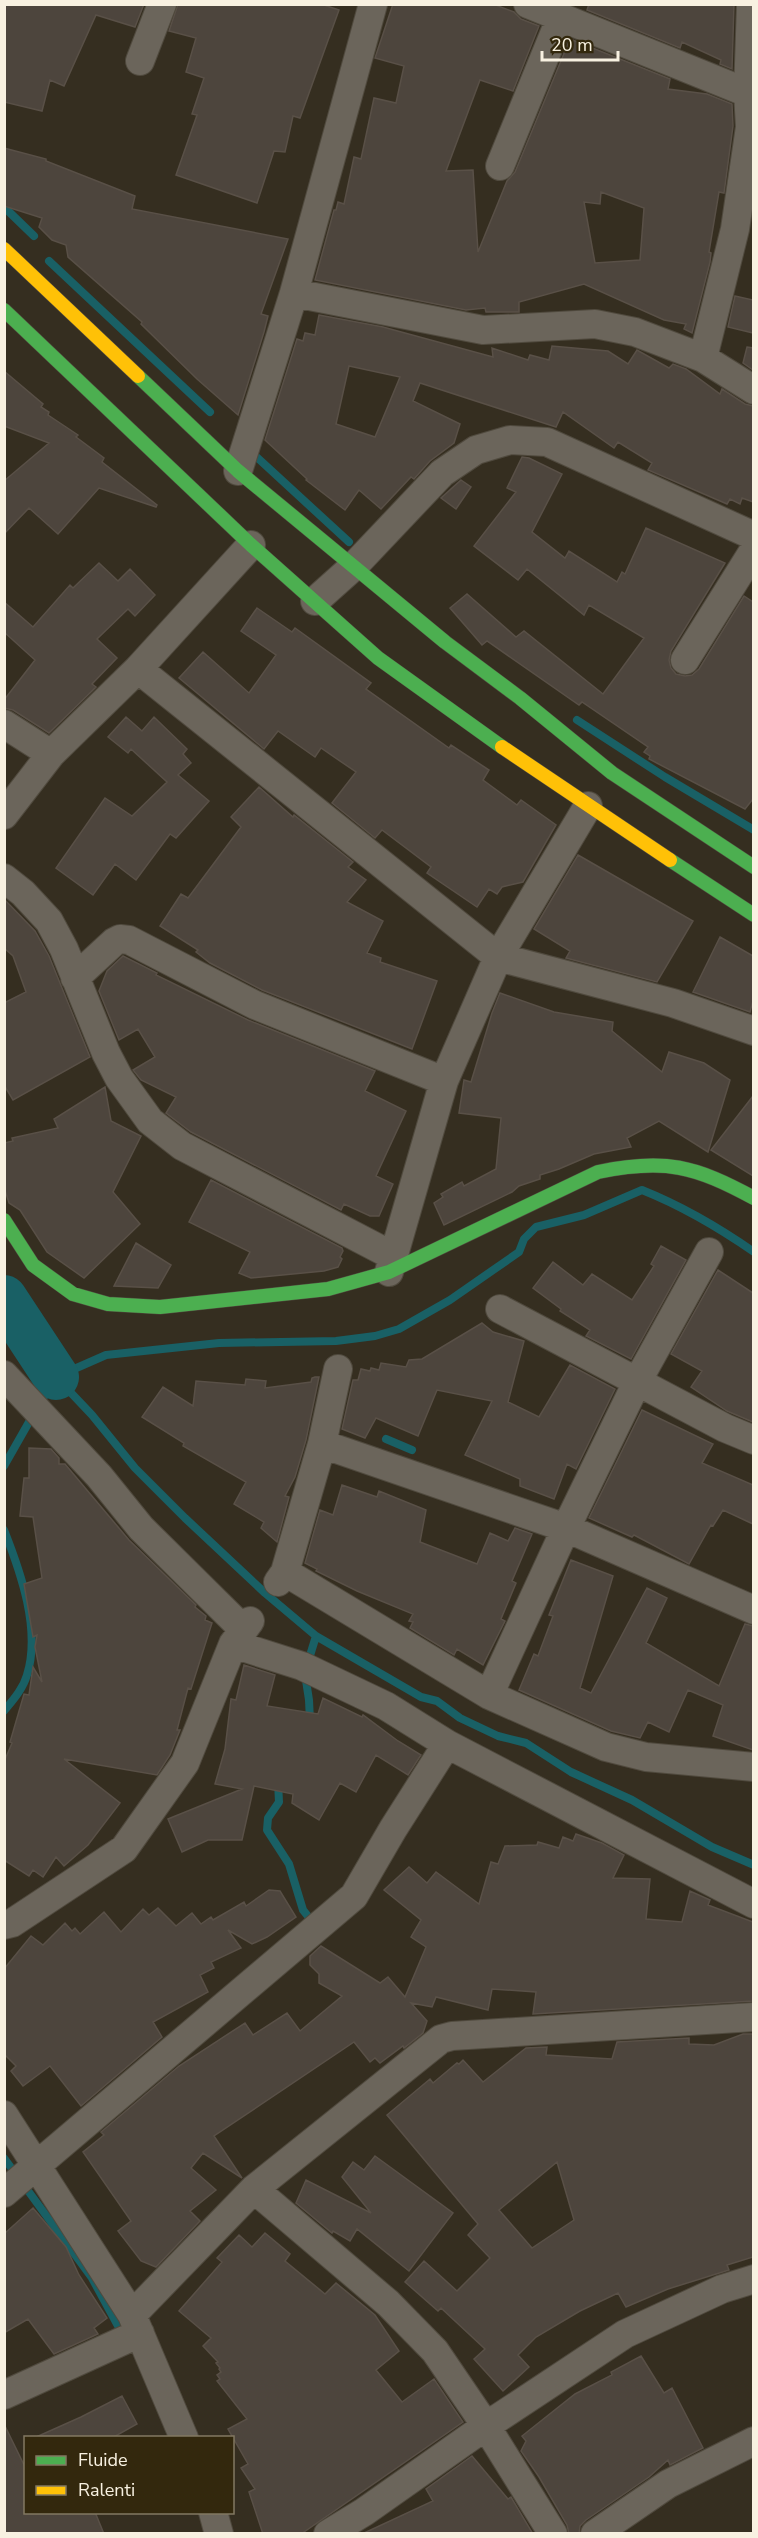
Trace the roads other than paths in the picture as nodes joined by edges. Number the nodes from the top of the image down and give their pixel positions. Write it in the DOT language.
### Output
graph roads {
  1 [pos="162,4"];
  2 [pos="373,4"];
  3 [pos="528,4"];
  4 [pos="751,4"];
  5 [pos="559,12"];
  6 [pos="140,61"];
  7 [pos="748,93"];
  8 [pos="752,127"];
  9 [pos="500,166"];
  10 [pos="744,232"];
  11 [pos="4,249"];
  12 [pos="294,293"];
  13 [pos="4,310"];
  14 [pos="703,358"];
  15 [pos="753,390"];
  16 [pos="238,471"];
  17 [pos="753,536"];
  18 [pos="251,545"];
  19 [pos="753,550"];
  20 [pos="353,567"];
  21 [pos="315,601"];
  22 [pos="685,660"];
  23 [pos="138,669"];
  24 [pos="4,724"];
  25 [pos="51,754"];
  26 [pos="588,806"];
  27 [pos="4,815"];
  28 [pos="753,867"];
  29 [pos="4,878"];
  30 [pos="753,915"];
  31 [pos="498,957"];
  32 [pos="75,978"];
  33 [pos="753,1031"];
  34 [pos="444,1081"];
  35 [pos="753,1198"];
  36 [pos="4,1220"];
  37 [pos="710,1252"];
  38 [pos="391,1264"];
  39 [pos="500,1309"];
  40 [pos="338,1369"];
  41 [pos="4,1375"];
  42 [pos="637,1382"];
  43 [pos="753,1440"];
  44 [pos="322,1444"];
  45 [pos="566,1528"];
  46 [pos="753,1610"];
  47 [pos="242,1631"];
  48 [pos="489,1695"];
  49 [pos="447,1744"];
  50 [pos="753,1767"];
  51 [pos="753,1904"];
  52 [pos="4,1925"];
  53 [pos="753,2017"];
  54 [pos="4,2115"];
  55 [pos="37,2164"];
  56 [pos="254,2188"];
  57 [pos="4,2193"];
  58 [pos="753,2279"];
  59 [pos="136,2324"];
  60 [pos="4,2395"];
  61 [pos="486,2426"];
  62 [pos="183,2436"];
  63 [pos="753,2441"];
  64 [pos="214,2514"];
  65 [pos="219,2534"];
  66 [pos="328,2534"];
  67 [pos="553,2534"];
  68 [pos="595,2534"];
  1 -- 6 [label="street"];
  2 -- 12 [label="street"];
  3 -- 5 [label="street"];
  4 -- 7 [label="street"];
  5 -- 7 [label="street"];
  5 -- 9 [label="street"];
  7 -- 8 [label="street"];
  8 -- 10 [label="street"];
  10 -- 14 [label="street"];
  11 -- 16 [label="main road"];
  12 -- 14 [label="street"];
  12 -- 16 [label="street"];
  13 -- 18 [label="main road"];
  14 -- 15 [label="street"];
  16 -- 20 [label="main road"];
  17 -- 20 [label="street"];
  18 -- 21 [label="main road"];
  18 -- 23 [label="street"];
  19 -- 22 [label="street"];
  20 -- 21 [label="street"];
  20 -- 28 [label="main road"];
  21 -- 26 [label="main road"];
  23 -- 25 [label="street"];
  23 -- 31 [label="street"];
  24 -- 25 [label="street"];
  25 -- 27 [label="street"];
  26 -- 30 [label="main road"];
  26 -- 31 [label="street"];
  29 -- 32 [label="street"];
  31 -- 33 [label="street"];
  31 -- 34 [label="street"];
  32 -- 34 [label="street"];
  32 -- 38 [label="street"];
  34 -- 38 [label="street"];
  35 -- 38 [label="main road"];
  36 -- 38 [label="main road"];
  37 -- 42 [label="street"];
  39 -- 42 [label="street"];
  40 -- 44 [label="street"];
  41 -- 47 [label="street"];
  42 -- 43 [label="street"];
  42 -- 45 [label="street"];
  44 -- 45 [label="street"];
  44 -- 48 [label="street"];
  45 -- 46 [label="street"];
  45 -- 48 [label="street"];
  47 -- 49 [label="street"];
  47 -- 52 [label="street"];
  48 -- 50 [label="street"];
  49 -- 51 [label="street"];
  49 -- 55 [label="street"];
  53 -- 56 [label="street"];
  54 -- 55 [label="street"];
  55 -- 57 [label="street"];
  55 -- 59 [label="street"];
  56 -- 59 [label="street"];
  56 -- 61 [label="street"];
  58 -- 61 [label="street"];
  59 -- 60 [label="street"];
  59 -- 62 [label="street"];
  61 -- 66 [label="street"];
  61 -- 67 [label="street"];
  63 -- 68 [label="street"];
  64 -- 65 [label="street"];
}
